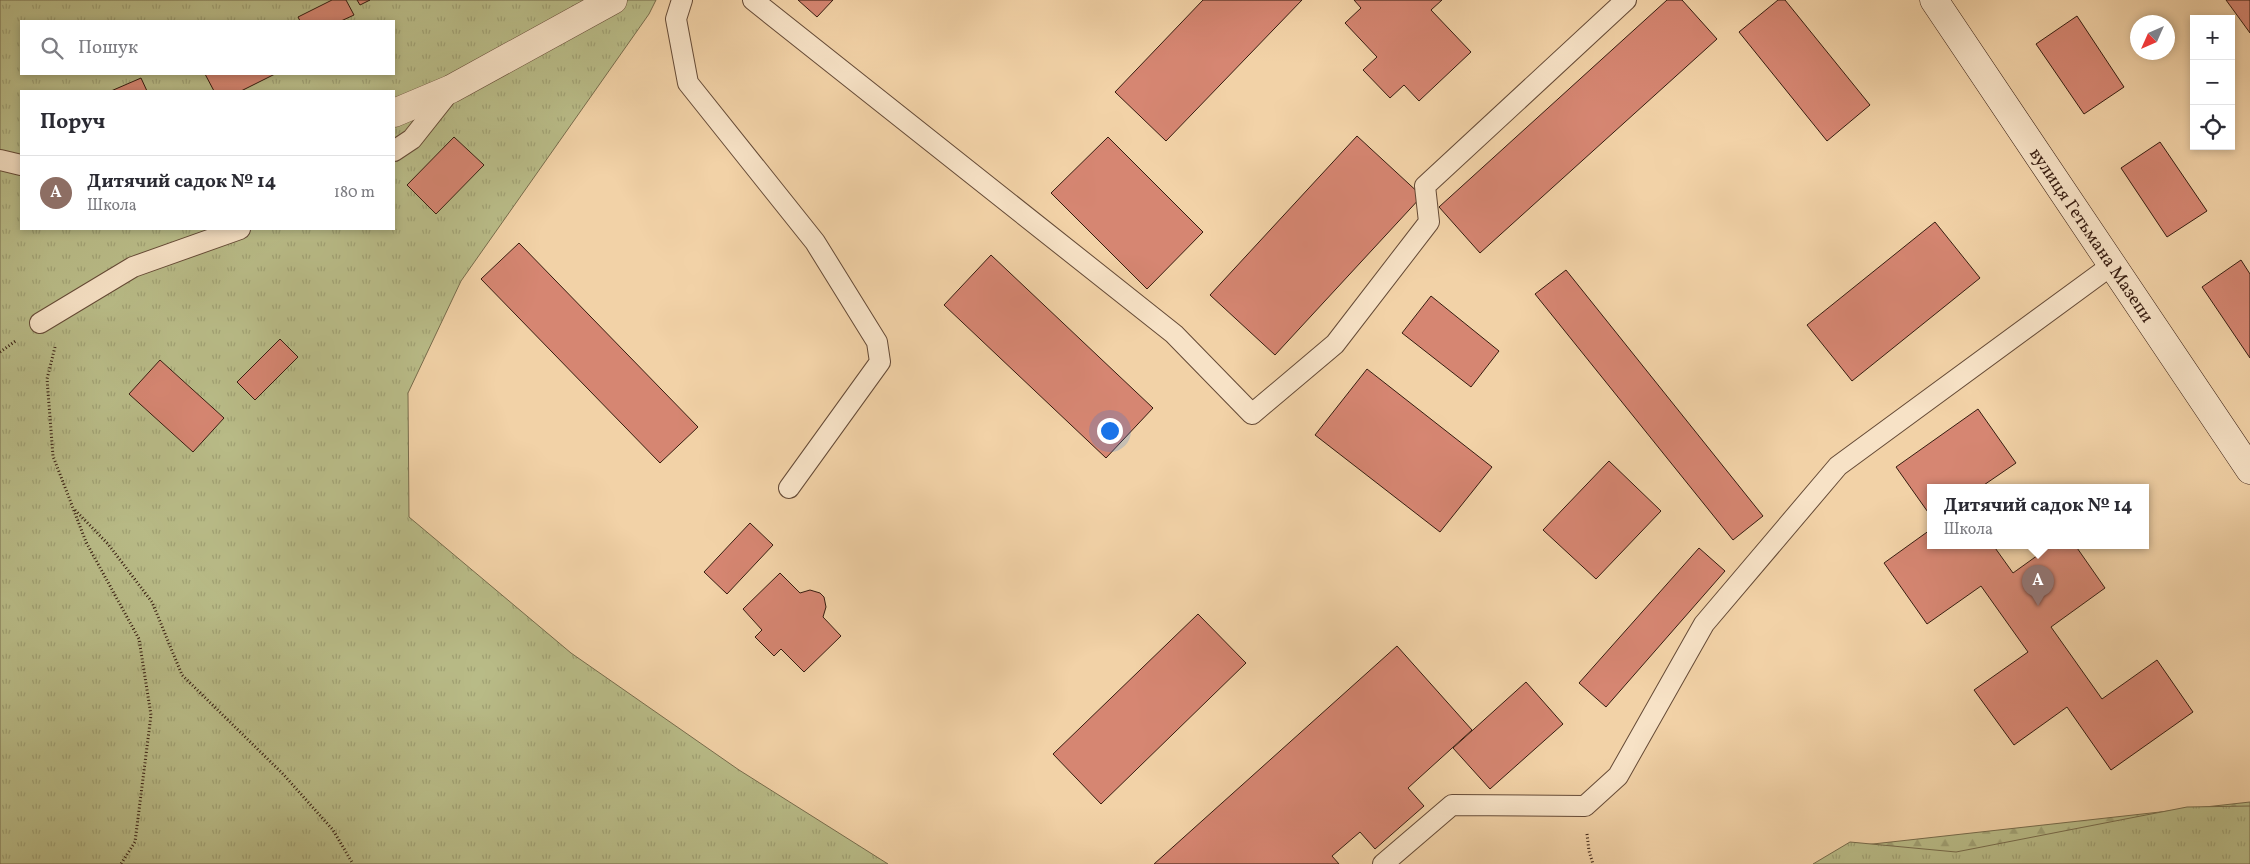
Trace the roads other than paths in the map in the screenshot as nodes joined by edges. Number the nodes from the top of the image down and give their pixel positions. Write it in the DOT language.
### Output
graph roads {
  1 [pos="614,0"];
  2 [pos="682,0"];
  3 [pos="753,0"];
  4 [pos="1626,0"];
  5 [pos="1934,0"];
  6 [pos="451,90"];
  7 [pos="395,113"];
  8 [pos="395,150"];
  9 [pos="0,160"];
  10 [pos="20,165"];
  11 [pos="237,230"];
  12 [pos="2112,265"];
  13 [pos="40,323"];
  14 [pos="2250,470"];
  15 [pos="789,488"];
  16 [pos="1383,864"];
  1 -- 6 [label="main road"];
  2 -- 15 [label="lane"];
  3 -- 4 [label="lane"];
  5 -- 12 [label="main road, вулиця Гетьмана Мазепи"];
  6 -- 7 [label="main road"];
  6 -- 8 [label="lane"];
  9 -- 10 [label="lane"];
  11 -- 13 [label="lane"];
  12 -- 14 [label="main road, вулиця Гетьмана Мазепи"];
  12 -- 16 [label="lane"];
}
